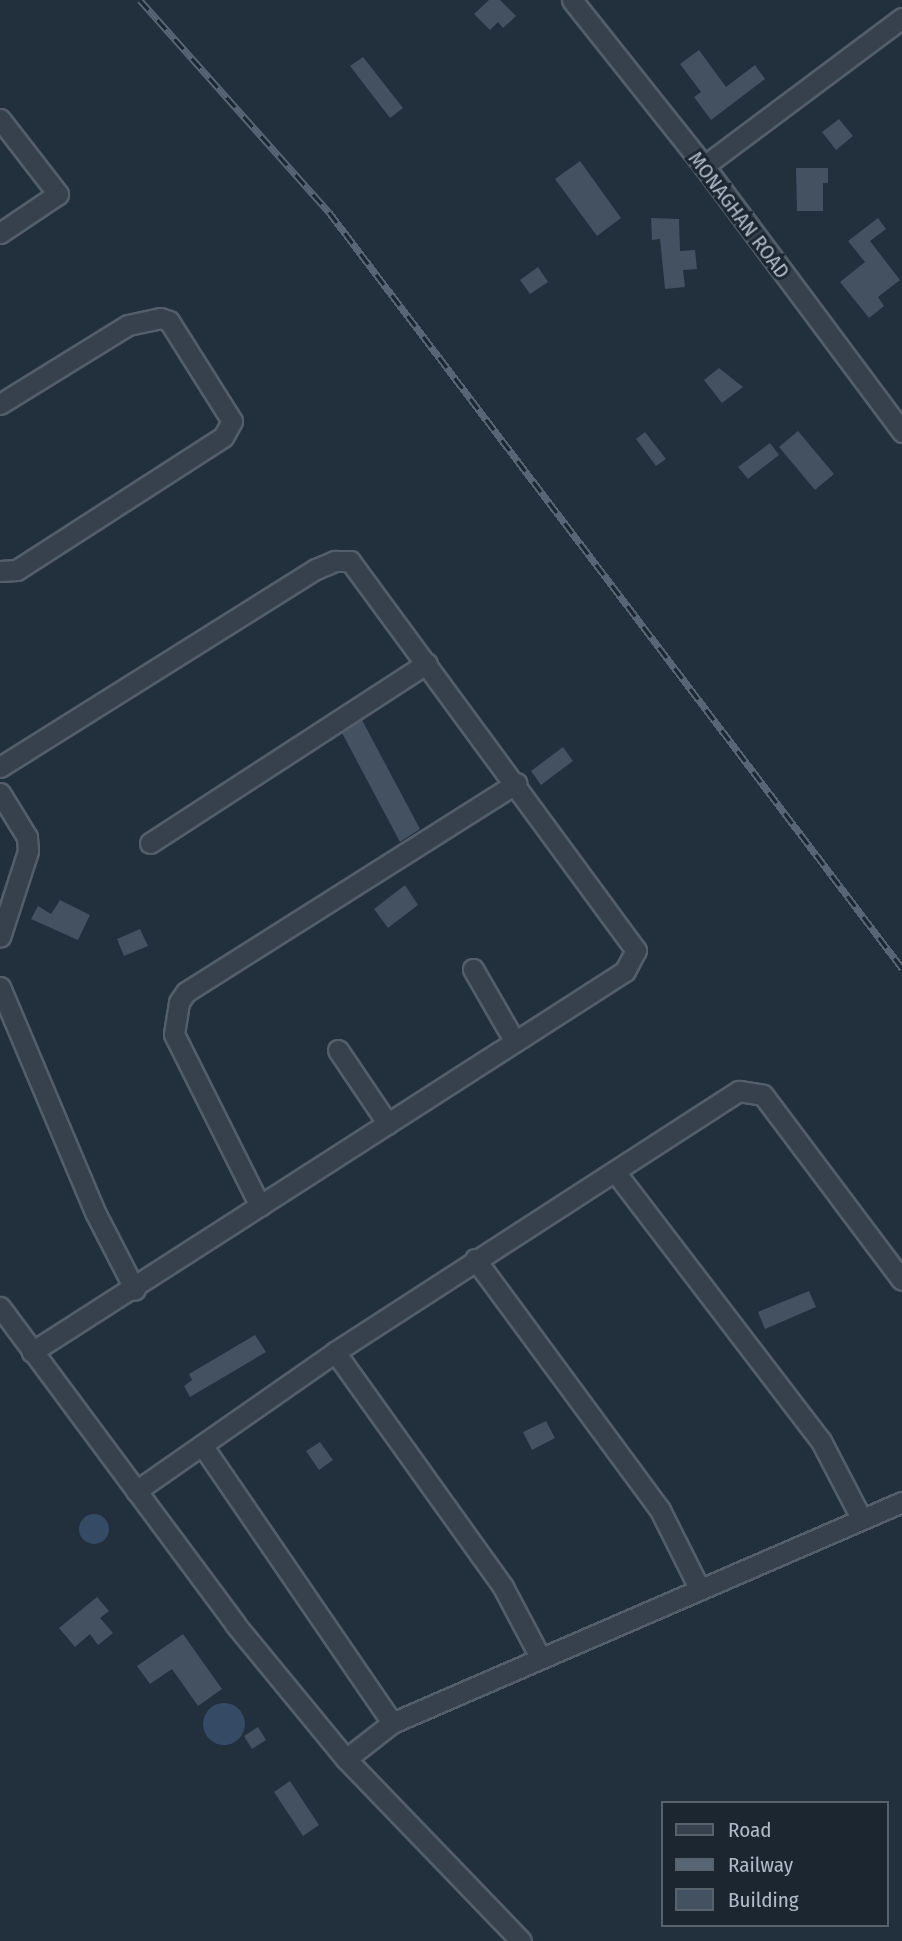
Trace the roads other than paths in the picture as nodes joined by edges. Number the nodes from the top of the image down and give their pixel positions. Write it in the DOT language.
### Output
graph roads {
  1 [pos="572,0"];
  2 [pos="902,18"];
  3 [pos="0,119"];
  4 [pos="704,166"];
  5 [pos="0,233"];
  6 [pos="0,404"];
  7 [pos="902,432"];
  8 [pos="0,571"];
  9 [pos="427,663"];
  10 [pos="0,767"];
  11 [pos="516,783"];
  12 [pos="0,793"];
  13 [pos="150,843"];
  14 [pos="0,937"];
  15 [pos="474,969"];
  16 [pos="0,988"];
  17 [pos="515,1042"];
  18 [pos="338,1050"];
  19 [pos="388,1124"];
  20 [pos="616,1172"];
  21 [pos="260,1206"];
  22 [pos="475,1259"];
  23 [pos="902,1280"];
  24 [pos="135,1290"];
  25 [pos="0,1307"];
  26 [pos="32,1352"];
  27 [pos="335,1352"];
  28 [pos="202,1445"];
  29 [pos="136,1492"];
  30 [pos="902,1502"];
  31 [pos="861,1518"];
  32 [pos="700,1590"];
  33 [pos="540,1657"];
  34 [pos="392,1723"];
  35 [pos="346,1759"];
  36 [pos="521,1941"];
  1 -- 4 [label="street, MONAGHAN ROAD"];
  2 -- 4 [label="street"];
  3 -- 5 [label="street"];
  4 -- 7 [label="street, MONAGHAN ROAD"];
  6 -- 8 [label="street"];
  9 -- 10 [label="street"];
  9 -- 11 [label="street"];
  9 -- 13 [label="street"];
  11 -- 17 [label="street"];
  11 -- 21 [label="street"];
  12 -- 14 [label="street"];
  15 -- 17 [label="street"];
  16 -- 24 [label="street"];
  17 -- 19 [label="street"];
  18 -- 19 [label="street"];
  19 -- 21 [label="street"];
  20 -- 22 [label="street"];
  20 -- 23 [label="street"];
  20 -- 31 [label="street"];
  21 -- 24 [label="street"];
  22 -- 27 [label="street"];
  22 -- 32 [label="street"];
  24 -- 26 [label="street"];
  25 -- 26 [label="street"];
  26 -- 29 [label="street"];
  27 -- 28 [label="street"];
  27 -- 33 [label="street"];
  28 -- 29 [label="street"];
  28 -- 34 [label="street"];
  29 -- 35 [label="street"];
  30 -- 31 [label="street"];
  31 -- 32 [label="street"];
  32 -- 33 [label="street"];
  33 -- 34 [label="street"];
  34 -- 35 [label="street"];
  35 -- 36 [label="street"];
}
